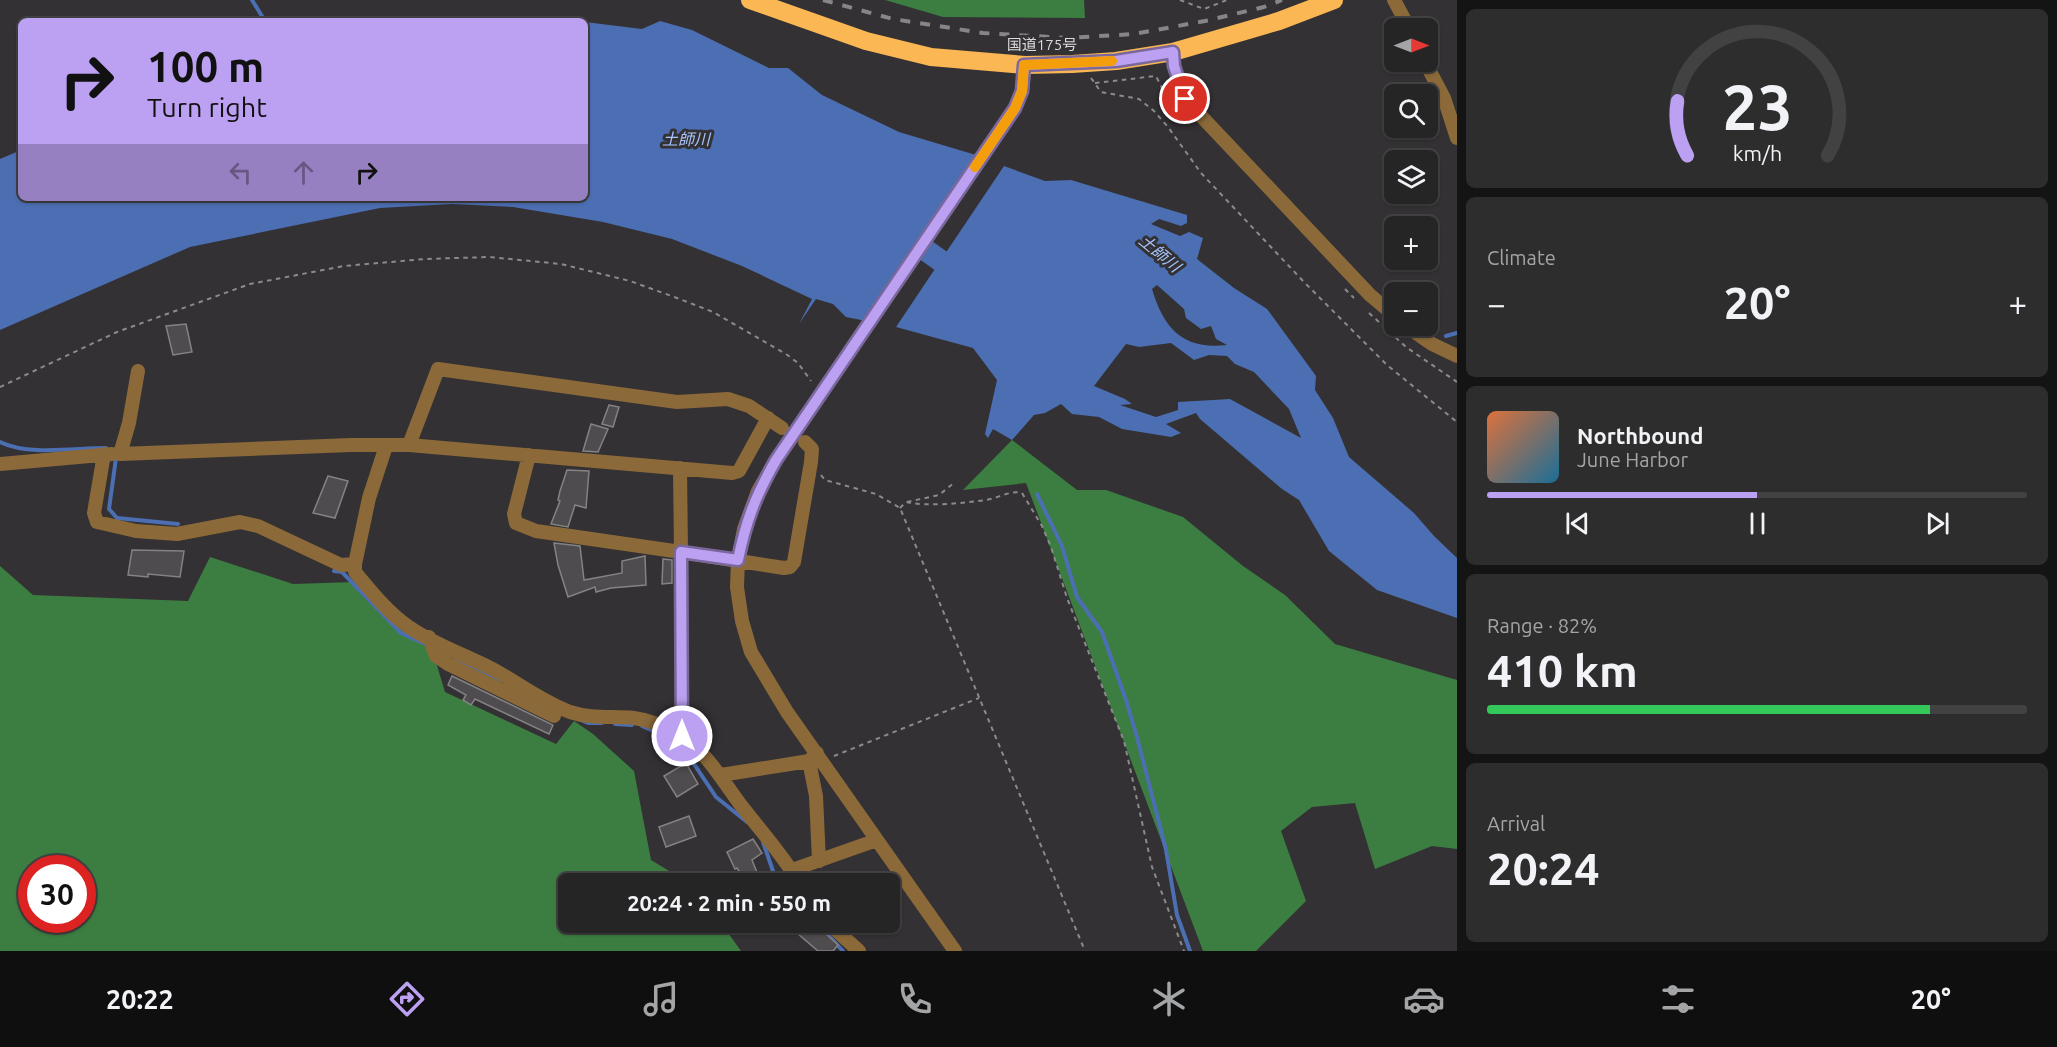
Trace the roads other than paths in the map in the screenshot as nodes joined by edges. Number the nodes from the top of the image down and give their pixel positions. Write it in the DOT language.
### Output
graph roads {
  1 [pos="750,0"];
  2 [pos="1334,0"];
  3 [pos="1394,0"];
  4 [pos="1404,18"];
  5 [pos="1173,52"];
  6 [pos="1024,65"];
  7 [pos="1430,72"];
  8 [pos="1457,138"];
  9 [pos="1384,307"];
  10 [pos="1420,336"];
  11 [pos="1457,356"];
  12 [pos="138,371"];
  13 [pos="768,418"];
  14 [pos="782,428"];
  15 [pos="804,442"];
  16 [pos="409,445"];
  17 [pos="386,446"];
  18 [pos="104,454"];
  19 [pos="120,454"];
  20 [pos="529,455"];
  21 [pos="0,464"];
  22 [pos="680,468"];
  23 [pos="681,552"];
  24 [pos="738,560"];
  25 [pos="355,564"];
  26 [pos="429,638"];
  27 [pos="554,716"];
  28 [pos="682,736"];
  29 [pos="818,757"];
  30 [pos="721,775"];
  31 [pos="878,840"];
  32 [pos="819,861"];
  33 [pos="792,870"];
  34 [pos="794,873"];
  35 [pos="839,933"];
  36 [pos="859,951"];
  37 [pos="955,951"];
  1 -- 6 [label="highway, 国道175号"];
  2 -- 5 [label="highway, 国道175号"];
  3 -- 4 [label="street"];
  5 -- 6 [label="highway, 国道175号"];
  5 -- 9 [label="street"];
  6 -- 24 [label="street"];
  7 -- 8 [label="street"];
  10 -- 11 [label="street"];
  12 -- 19 [label="street"];
  13 -- 14 [label="street"];
  13 -- 16 [label="street"];
  13 -- 22 [label="street"];
  15 -- 24 [label="street"];
  16 -- 17 [label="street"];
  16 -- 20 [label="street"];
  17 -- 19 [label="street"];
  17 -- 25 [label="street"];
  18 -- 19 [label="street"];
  18 -- 21 [label="street"];
  18 -- 25 [label="street"];
  20 -- 22 [label="street"];
  20 -- 23 [label="street"];
  22 -- 23 [label="street"];
  23 -- 24 [label="street"];
  23 -- 28 [label="street"];
  24 -- 29 [label="street"];
  25 -- 26 [label="street"];
  26 -- 27 [label="street"];
  26 -- 28 [label="street"];
  28 -- 30 [label="street"];
  29 -- 30 [label="street"];
  29 -- 31 [label="street"];
  29 -- 32 [label="street"];
  30 -- 33 [label="street"];
  31 -- 32 [label="street"];
  31 -- 37 [label="street"];
  32 -- 33 [label="street"];
  33 -- 34 [label="street"];
  35 -- 36 [label="street"];
}
